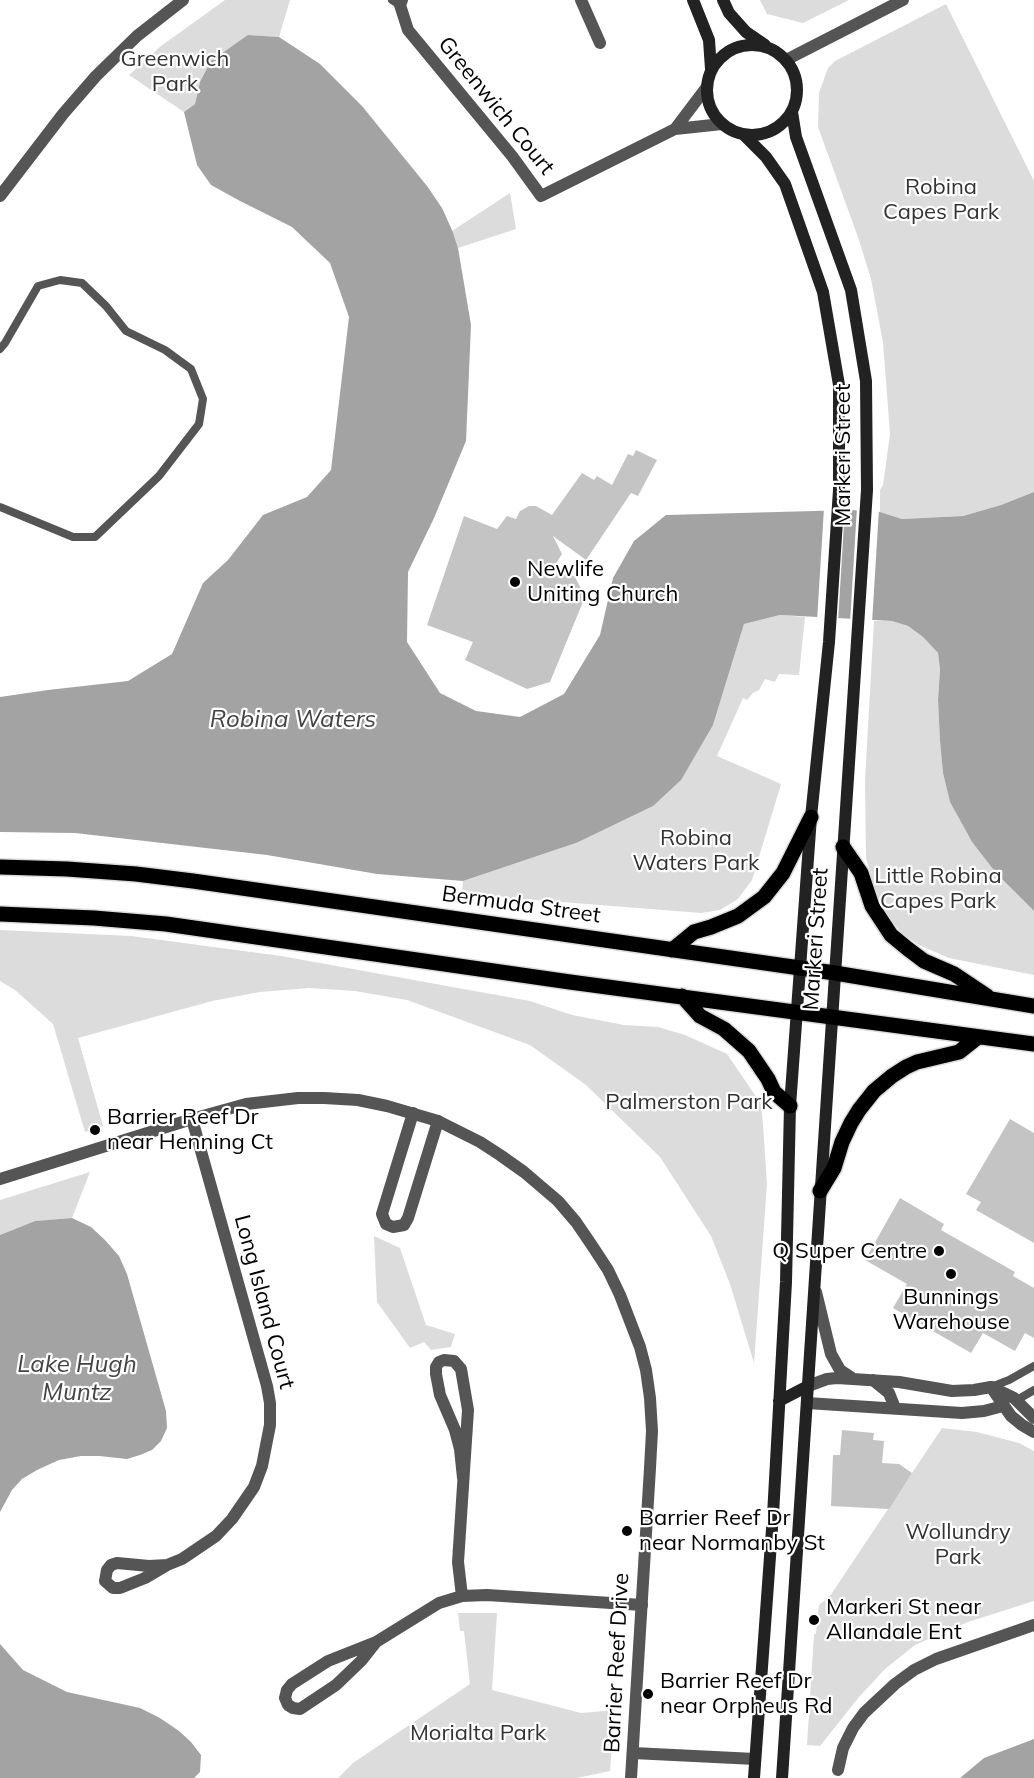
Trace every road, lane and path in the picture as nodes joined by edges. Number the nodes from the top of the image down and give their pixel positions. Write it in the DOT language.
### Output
graph roads {
  1 [pos="183,0"];
  2 [pos="580,0"];
  3 [pos="693,0"];
  4 [pos="723,0"];
  5 [pos="903,0"];
  6 [pos="398,2"];
  7 [pos="600,43"];
  8 [pos="766,46"];
  9 [pos="786,60"];
  10 [pos="711,70"];
  11 [pos="706,88"];
  12 [pos="792,112"];
  13 [pos="722,124"];
  14 [pos="675,129"];
  15 [pos="743,134"];
  16 [pos="0,196"];
  17 [pos="0,349"];
  18 [pos="0,507"];
  19 [pos="811,817"];
  20 [pos="843,847"];
  21 [pos="0,867"];
  22 [pos="0,914"];
  23 [pos="672,950"];
  24 [pos="801,968"];
  25 [pos="835,973"];
  26 [pos="682,996"];
  27 [pos="991,999"];
  28 [pos="1034,1006"];
  29 [pos="797,1012"];
  30 [pos="832,1017"];
  31 [pos="978,1037"];
  32 [pos="1034,1044"];
  33 [pos="790,1106"];
  34 [pos="413,1113"];
  35 [pos="192,1119"];
  36 [pos="438,1121"];
  37 [pos="0,1179"];
  38 [pos="820,1191"];
  39 [pos="814,1282"];
  40 [pos="1033,1369"];
  41 [pos="854,1379"];
  42 [pos="873,1380"];
  43 [pos="808,1386"];
  44 [pos="991,1387"];
  45 [pos="1034,1390"];
  46 [pos="1017,1400"];
  47 [pos="779,1401"];
  48 [pos="807,1403"];
  49 [pos="1003,1406"];
  50 [pos="895,1408"];
  51 [pos="1034,1418"];
  52 [pos="1034,1432"];
  53 [pos="463,1478"];
  54 [pos="167,1565"];
  55 [pos="462,1596"];
  56 [pos="642,1605"];
  57 [pos="1034,1625"];
  58 [pos="376,1642"];
  59 [pos="633,1753"];
  60 [pos="755,1759"];
  61 [pos="838,1770"];
  62 [pos="631,1778"];
  63 [pos="754,1778"];
  64 [pos="782,1778"];
  1 -- 16 [label="street"];
  2 -- 7 [label="street"];
  3 -- 10 [label="main road"];
  4 -- 8 [label="main road"];
  5 -- 9 [label="street"];
  6 -- 14 [label="street, Greenwich Court"];
  8 -- 9 [label="main road"];
  8 -- 10 [label="main road"];
  9 -- 12 [label="main road"];
  10 -- 11 [label="main road"];
  11 -- 13 [label="main road"];
  11 -- 14 [label="street, Greenwich Court"];
  12 -- 15 [label="main road"];
  12 -- 20 [label="main road, Markeri Street"];
  13 -- 14 [label="street, Greenwich Court"];
  13 -- 15 [label="main road"];
  15 -- 19 [label="main road, Markeri Street"];
  17 -- 18 [label="lane"];
  19 -- 23 [label="main road"];
  19 -- 24 [label="main road, Markeri Street"];
  20 -- 25 [label="main road, Markeri Street"];
  20 -- 27 [label="main road"];
  21 -- 23 [label="main road, Bermuda Street"];
  22 -- 26 [label="main road"];
  23 -- 24 [label="main road, Bermuda Street"];
  24 -- 25 [label="main road, Bermuda Street"];
  24 -- 29 [label="main road, Markeri Street"];
  25 -- 27 [label="main road, Bermuda Street"];
  25 -- 30 [label="main road, Markeri Street"];
  26 -- 29 [label="main road"];
  26 -- 33 [label="main road"];
  27 -- 28 [label="main road, Bermuda Street"];
  29 -- 30 [label="main road"];
  29 -- 33 [label="main road, Markeri Street"];
  30 -- 31 [label="main road"];
  30 -- 38 [label="main road, Markeri Street"];
  31 -- 32 [label="main road"];
  31 -- 38 [label="main road"];
  33 -- 47 [label="main road, Markeri Street"];
  34 -- 35 [label="street, Barrier Reef Drive"];
  34 -- 36 [label="street, Barrier Reef Drive"];
  34 -- 36 [label="street"];
  35 -- 37 [label="street, Barrier Reef Drive"];
  35 -- 54 [label="street, Long Island Court"];
  36 -- 56 [label="street, Barrier Reef Drive"];
  38 -- 39 [label="main road, Markeri Street"];
  39 -- 41 [label="street"];
  39 -- 43 [label="main road, Markeri Street"];
  40 -- 44 [label="lane"];
  41 -- 42 [label="street"];
  41 -- 43 [label="street"];
  42 -- 44 [label="street"];
  42 -- 50 [label="street"];
  43 -- 47 [label="main road"];
  43 -- 48 [label="main road, Markeri Street"];
  44 -- 46 [label="street"];
  44 -- 49 [label="street"];
  45 -- 46 [label="lane"];
  46 -- 49 [label="street"];
  46 -- 51 [label="street"];
  47 -- 48 [label="main road"];
  47 -- 60 [label="main road, Markeri Street"];
  48 -- 50 [label="street"];
  48 -- 64 [label="main road, Markeri Street"];
  49 -- 50 [label="street"];
  49 -- 52 [label="street"];
  53 -- 53 [label="street"];
  53 -- 55 [label="street"];
  55 -- 56 [label="street"];
  55 -- 58 [label="street"];
  56 -- 59 [label="street, Barrier Reef Drive"];
  57 -- 61 [label="street"];
  58 -- 58 [label="street"];
  59 -- 60 [label="street"];
  59 -- 62 [label="street, Barrier Reef Drive"];
  60 -- 63 [label="main road, Markeri Street"];
}
